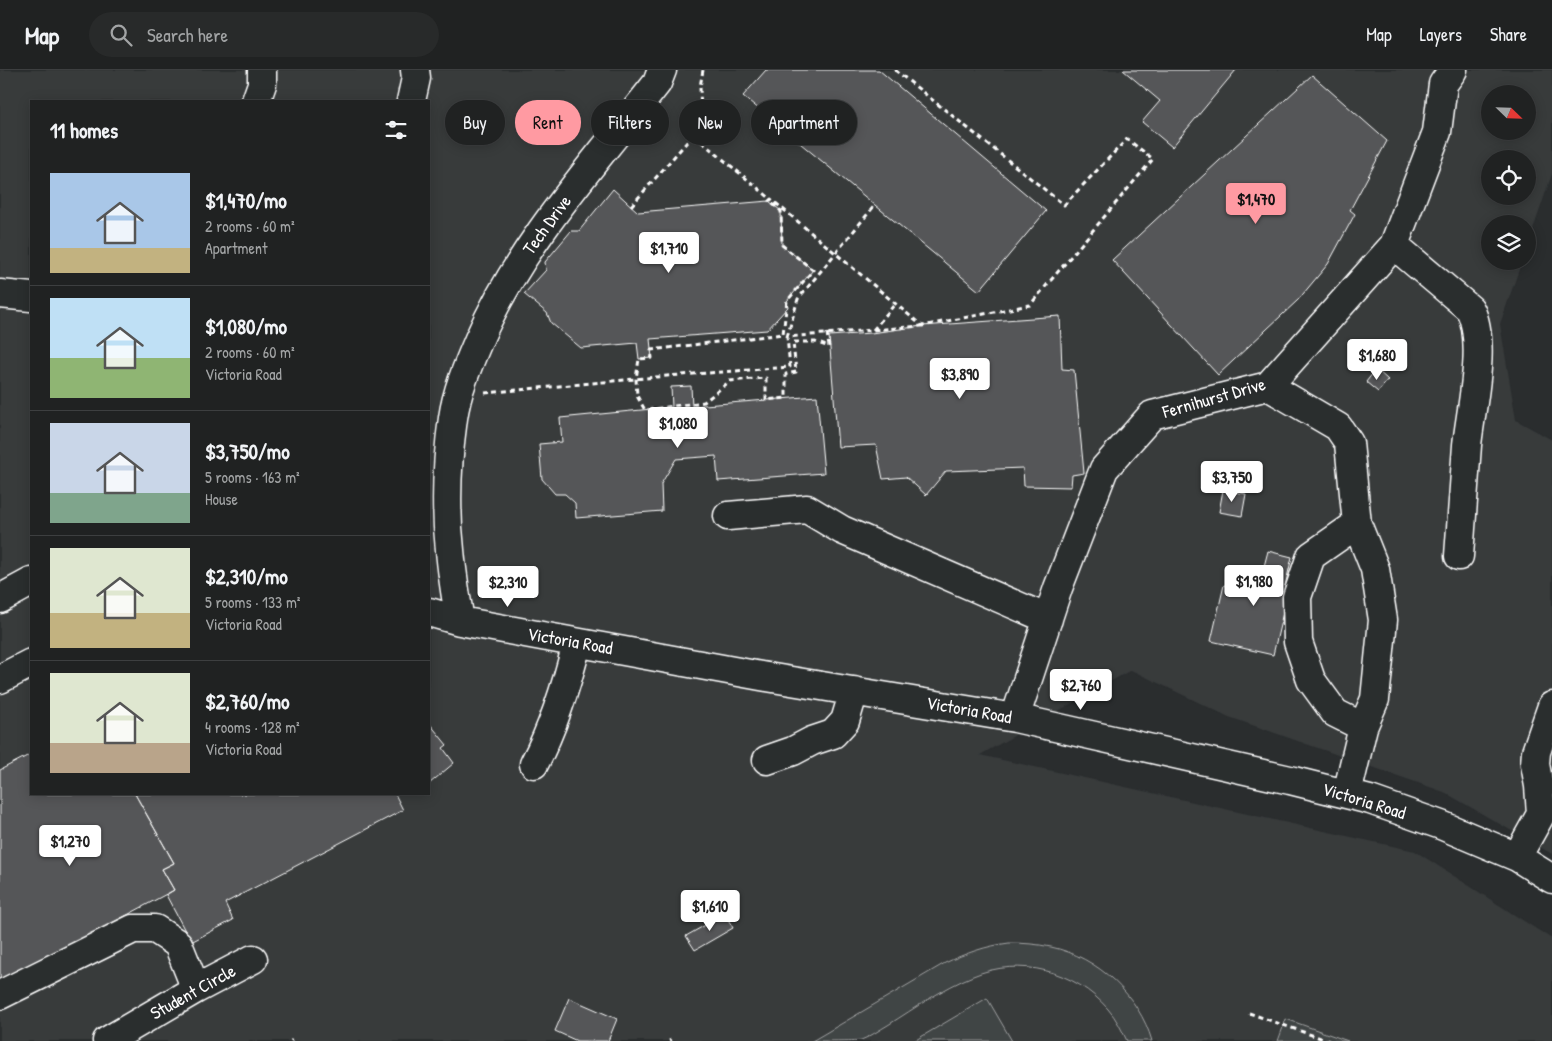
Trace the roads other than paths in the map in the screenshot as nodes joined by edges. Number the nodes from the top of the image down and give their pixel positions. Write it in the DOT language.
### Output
graph roads {
  1 [pos="262,70"];
  2 [pos="415,70"];
  3 [pos="662,70"];
  4 [pos="1441,75"];
  5 [pos="256,100"];
  6 [pos="411,100"];
  7 [pos="1394,245"];
  8 [pos="0,294"];
  9 [pos="30,298"];
  10 [pos="1268,386"];
  11 [pos="728,516"];
  12 [pos="1357,524"];
  13 [pos="1459,556"];
  14 [pos="30,583"];
  15 [pos="0,599"];
  16 [pos="430,602"];
  17 [pos="430,612"];
  18 [pos="1048,619"];
  19 [pos="460,621"];
  20 [pos="578,643"];
  21 [pos="30,664"];
  22 [pos="0,680"];
  23 [pos="854,691"];
  24 [pos="1552,706"];
  25 [pos="1015,718"];
  26 [pos="1363,727"];
  27 [pos="767,760"];
  28 [pos="534,764"];
  29 [pos="1348,794"];
  30 [pos="1517,857"];
  31 [pos="1552,879"];
  32 [pos="253,959"];
  33 [pos="196,989"];
  34 [pos="0,995"];
  35 [pos="108,1041"];
  1 -- 5 [label="street"];
  2 -- 6 [label="street"];
  3 -- 19 [label="street, Tech Drive"];
  4 -- 7 [label="street, Fernihurst Drive"];
  7 -- 10 [label="street, Fernihurst Drive"];
  7 -- 13 [label="street"];
  8 -- 9 [label="street"];
  10 -- 12 [label="street"];
  10 -- 18 [label="street, Fernihurst Drive"];
  11 -- 18 [label="street"];
  12 -- 26 [label="street"];
  12 -- 26 [label="street"];
  14 -- 15 [label="street"];
  16 -- 19 [label="street"];
  17 -- 19 [label="street, Victoria Road"];
  18 -- 25 [label="street, Fernihurst Drive"];
  19 -- 20 [label="street, Victoria Road"];
  20 -- 23 [label="street, Victoria Road"];
  20 -- 28 [label="street"];
  21 -- 22 [label="street"];
  23 -- 25 [label="street, Victoria Road"];
  23 -- 27 [label="street"];
  24 -- 30 [label="street"];
  25 -- 29 [label="street, Victoria Road"];
  26 -- 29 [label="street"];
  29 -- 30 [label="street, Victoria Road"];
  30 -- 31 [label="street, Victoria Road"];
  32 -- 33 [label="street, Student Circle"];
  33 -- 34 [label="street"];
  33 -- 35 [label="street, Student Circle"];
}
